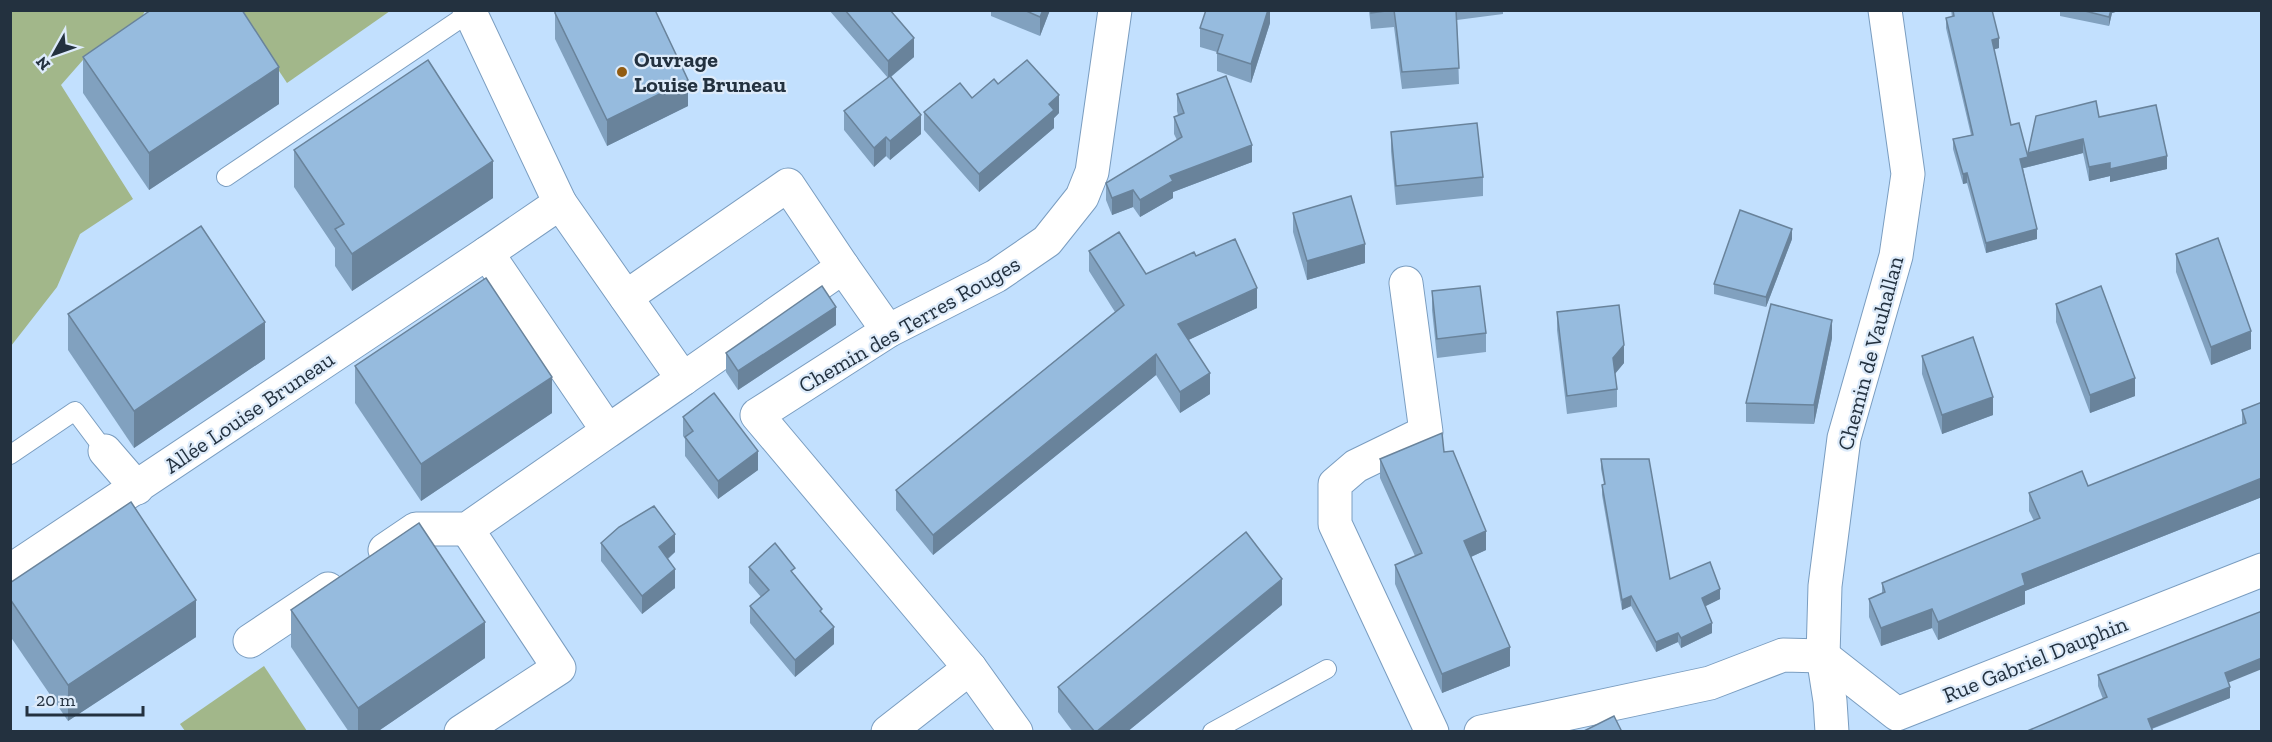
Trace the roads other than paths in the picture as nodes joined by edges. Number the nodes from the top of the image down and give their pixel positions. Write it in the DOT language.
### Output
graph roads {
  1 [pos="1115,10"];
  2 [pos="1885,10"];
  3 [pos="469,12"];
  4 [pos="226,177"];
  5 [pos="560,203"];
  6 [pos="487,253"];
  7 [pos="843,267"];
  8 [pos="1406,282"];
  9 [pos="626,297"];
  10 [pos="888,331"];
  11 [pos="683,379"];
  12 [pos="608,431"];
  13 [pos="105,451"];
  14 [pos="10,455"];
  15 [pos="137,488"];
  16 [pos="467,529"];
  17 [pos="2262,570"];
  18 [pos="10,571"];
  19 [pos="250,641"];
  20 [pos="1823,656"];
  21 [pos="970,668"];
  22 [pos="1327,669"];
  23 [pos="461,732"];
  24 [pos="888,732"];
  25 [pos="1016,732"];
  26 [pos="1212,732"];
  27 [pos="1432,732"];
  28 [pos="1481,732"];
  29 [pos="1832,732"];
  1 -- 10 [label="street, Chemin des Terres Rouges"];
  2 -- 20 [label="street, Chemin de Vauhallan"];
  3 -- 4 [label="lane"];
  3 -- 5 [label="street"];
  5 -- 6 [label="street, Allée Louise Bruneau"];
  5 -- 9 [label="street"];
  6 -- 12 [label="street"];
  6 -- 15 [label="street, Allée Louise Bruneau"];
  7 -- 9 [label="street"];
  7 -- 10 [label="street"];
  7 -- 11 [label="street"];
  8 -- 27 [label="street"];
  9 -- 11 [label="street"];
  10 -- 21 [label="street, Chemin des Terres Rouges"];
  11 -- 12 [label="street"];
  12 -- 16 [label="street"];
  13 -- 14 [label="lane"];
  13 -- 15 [label="street"];
  15 -- 18 [label="street, Allée Louise Bruneau"];
  16 -- 19 [label="street"];
  16 -- 23 [label="street"];
  17 -- 20 [label="street, Rue Gabriel Dauphin"];
  20 -- 28 [label="street"];
  20 -- 29 [label="street, Chemin de Vauhallan"];
  21 -- 24 [label="street"];
  21 -- 25 [label="street, Chemin des Terres Rouges"];
  22 -- 26 [label="lane"];
}
